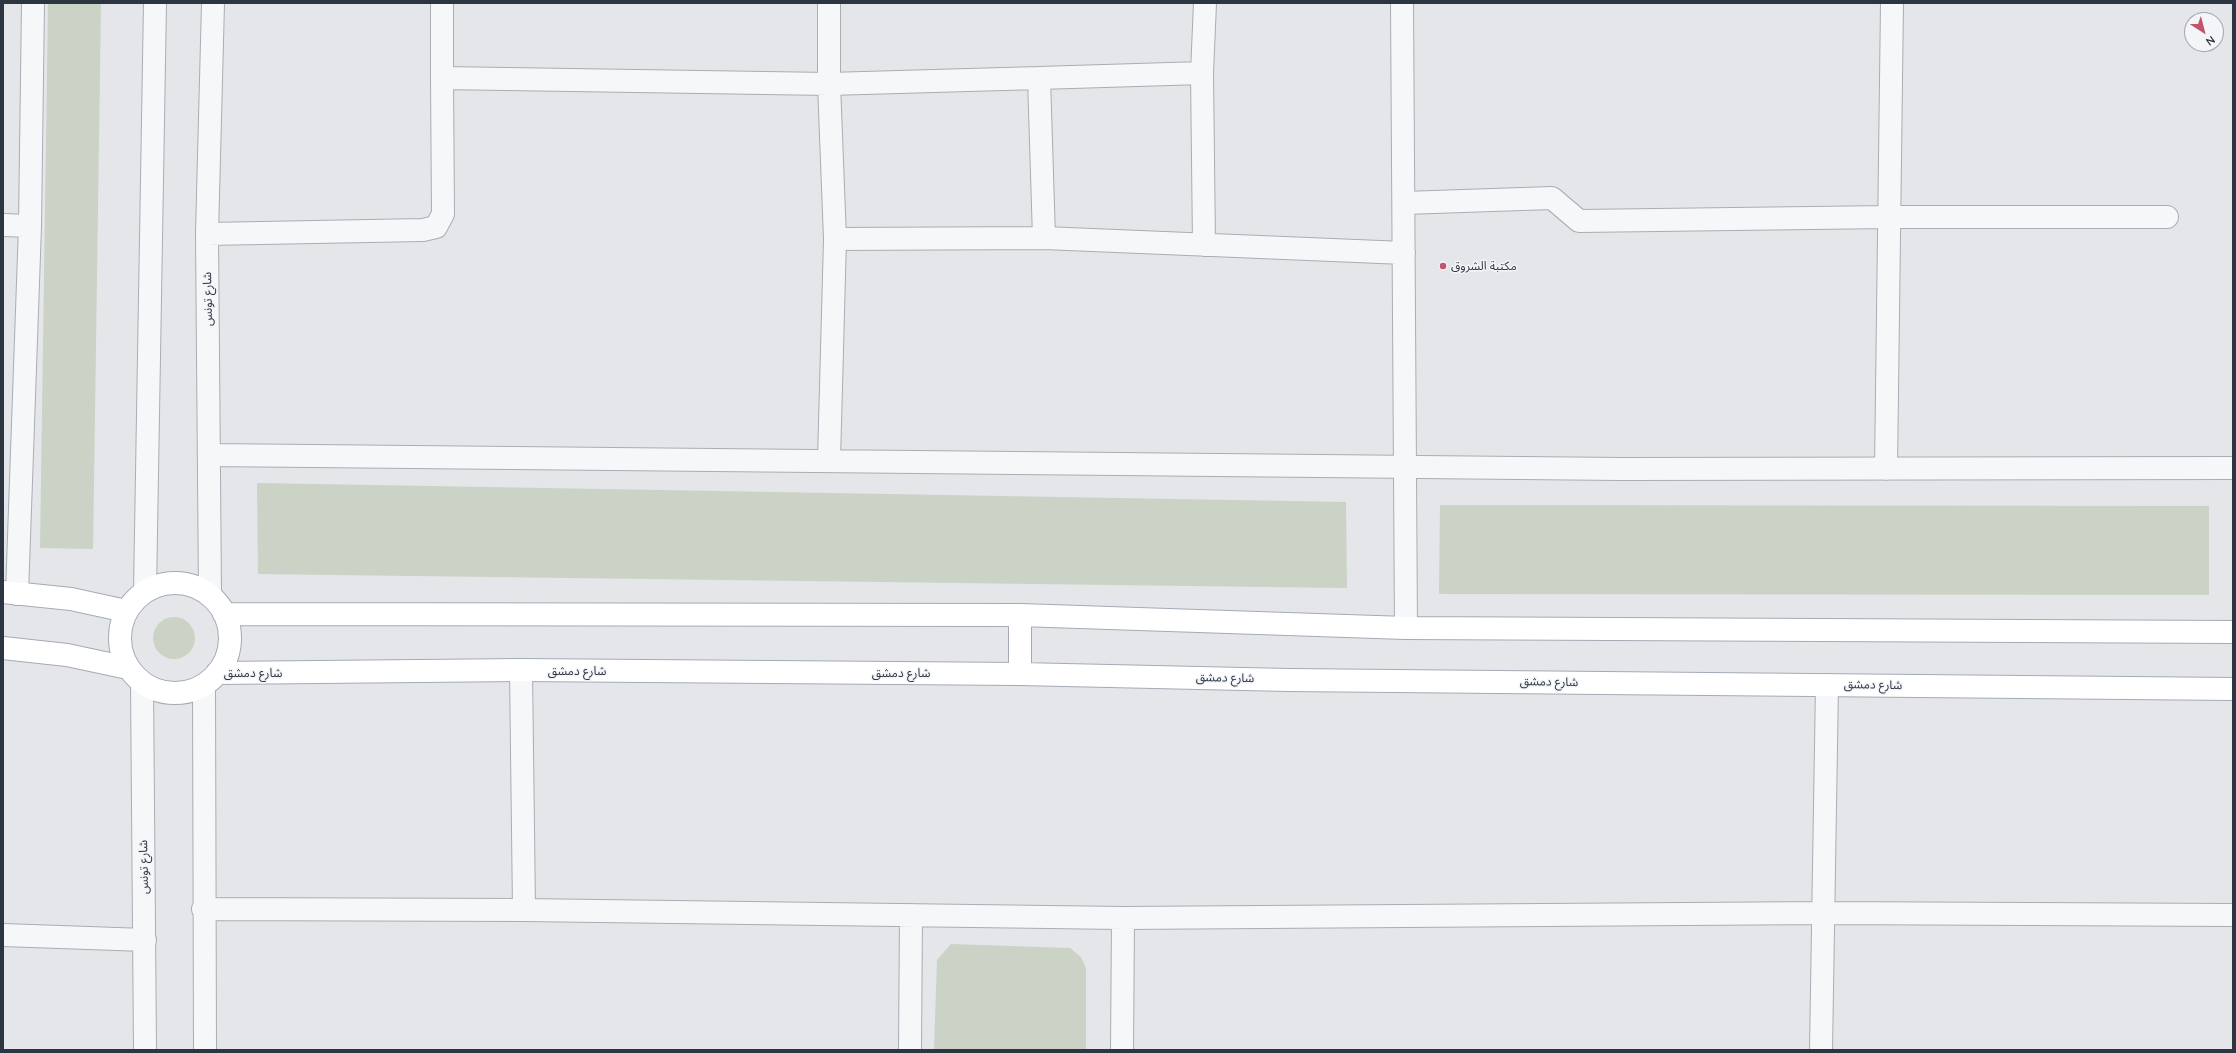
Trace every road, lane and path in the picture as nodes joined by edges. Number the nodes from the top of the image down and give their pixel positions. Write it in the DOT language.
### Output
graph roads {
  1 [pos="32,3"];
  2 [pos="155,3"];
  3 [pos="213,3"];
  4 [pos="442,3"];
  5 [pos="829,3"];
  6 [pos="1205,3"];
  7 [pos="1402,3"];
  8 [pos="1892,3"];
  9 [pos="1202,73"];
  10 [pos="442,78"];
  11 [pos="1039,78"];
  12 [pos="828,84"];
  13 [pos="1404,203"];
  14 [pos="1889,217"];
  15 [pos="2167,217"];
  16 [pos="3,225"];
  17 [pos="30,226"];
  18 [pos="207,234"];
  19 [pos="835,238"];
  20 [pos="1044,238"];
  21 [pos="1204,245"];
  22 [pos="1404,253"];
  23 [pos="210,455"];
  24 [pos="829,460"];
  25 [pos="1406,466"];
  26 [pos="1886,468"];
  27 [pos="2233,468"];
  28 [pos="145,591"];
  29 [pos="10,593"];
  30 [pos="210,595"];
  31 [pos="126,611"];
  32 [pos="224,614"];
  33 [pos="1020,615"];
  34 [pos="1406,628"];
  35 [pos="2233,632"];
  36 [pos="3,648"];
  37 [pos="521,670"];
  38 [pos="1020,674"];
  39 [pos="135,675"];
  40 [pos="211,679"];
  41 [pos="1827,685"];
  42 [pos="2233,689"];
  43 [pos="203,909"];
  44 [pos="524,910"];
  45 [pos="1825,913"];
  46 [pos="911,915"];
  47 [pos="2233,915"];
  48 [pos="1123,918"];
  49 [pos="3,935"];
  50 [pos="145,940"];
  51 [pos="145,1050"];
  52 [pos="205,1050"];
  53 [pos="910,1050"];
  54 [pos="1122,1050"];
  55 [pos="1821,1050"];
  1 -- 17 [label="street"];
  2 -- 28 [label="street"];
  3 -- 18 [label="street, شارع تونس"];
  4 -- 10 [label="street"];
  5 -- 12 [label="street"];
  6 -- 9 [label="street"];
  7 -- 13 [label="street"];
  8 -- 14 [label="street"];
  9 -- 11 [label="street"];
  9 -- 21 [label="street"];
  10 -- 12 [label="street"];
  10 -- 18 [label="street"];
  11 -- 12 [label="street"];
  11 -- 20 [label="street"];
  12 -- 19 [label="street"];
  13 -- 14 [label="street"];
  13 -- 22 [label="street"];
  14 -- 15 [label="street"];
  14 -- 26 [label="street"];
  16 -- 17 [label="street"];
  17 -- 29 [label="street"];
  18 -- 23 [label="street, شارع تونس"];
  19 -- 20 [label="street"];
  19 -- 24 [label="street"];
  20 -- 21 [label="street"];
  21 -- 22 [label="street"];
  22 -- 25 [label="street"];
  23 -- 24 [label="street"];
  23 -- 30 [label="street, شارع تونس"];
  24 -- 25 [label="street"];
  25 -- 26 [label="street"];
  25 -- 34 [label="street"];
  26 -- 27 [label="street"];
  28 -- 30 [label="main road"];
  28 -- 31 [label="main road"];
  29 -- 31 [label="main road"];
  30 -- 32 [label="main road"];
  31 -- 39 [label="main road"];
  32 -- 33 [label="main road"];
  32 -- 40 [label="main road"];
  33 -- 34 [label="main road"];
  33 -- 38 [label="main road"];
  34 -- 35 [label="main road"];
  36 -- 39 [label="main road"];
  37 -- 38 [label="main road, شارع دمشق"];
  37 -- 40 [label="main road, شارع دمشق"];
  37 -- 44 [label="street"];
  38 -- 41 [label="main road, شارع دمشق"];
  39 -- 40 [label="main road"];
  39 -- 50 [label="street, شارع تونس"];
  40 -- 43 [label="street"];
  41 -- 42 [label="main road, شارع دمشق"];
  41 -- 45 [label="street"];
  43 -- 44 [label="street"];
  43 -- 52 [label="street"];
  44 -- 46 [label="street"];
  45 -- 47 [label="street"];
  45 -- 48 [label="street"];
  45 -- 55 [label="street"];
  46 -- 48 [label="street"];
  46 -- 53 [label="street"];
  48 -- 54 [label="street"];
  49 -- 50 [label="street"];
  50 -- 51 [label="street, شارع تونس"];
}
